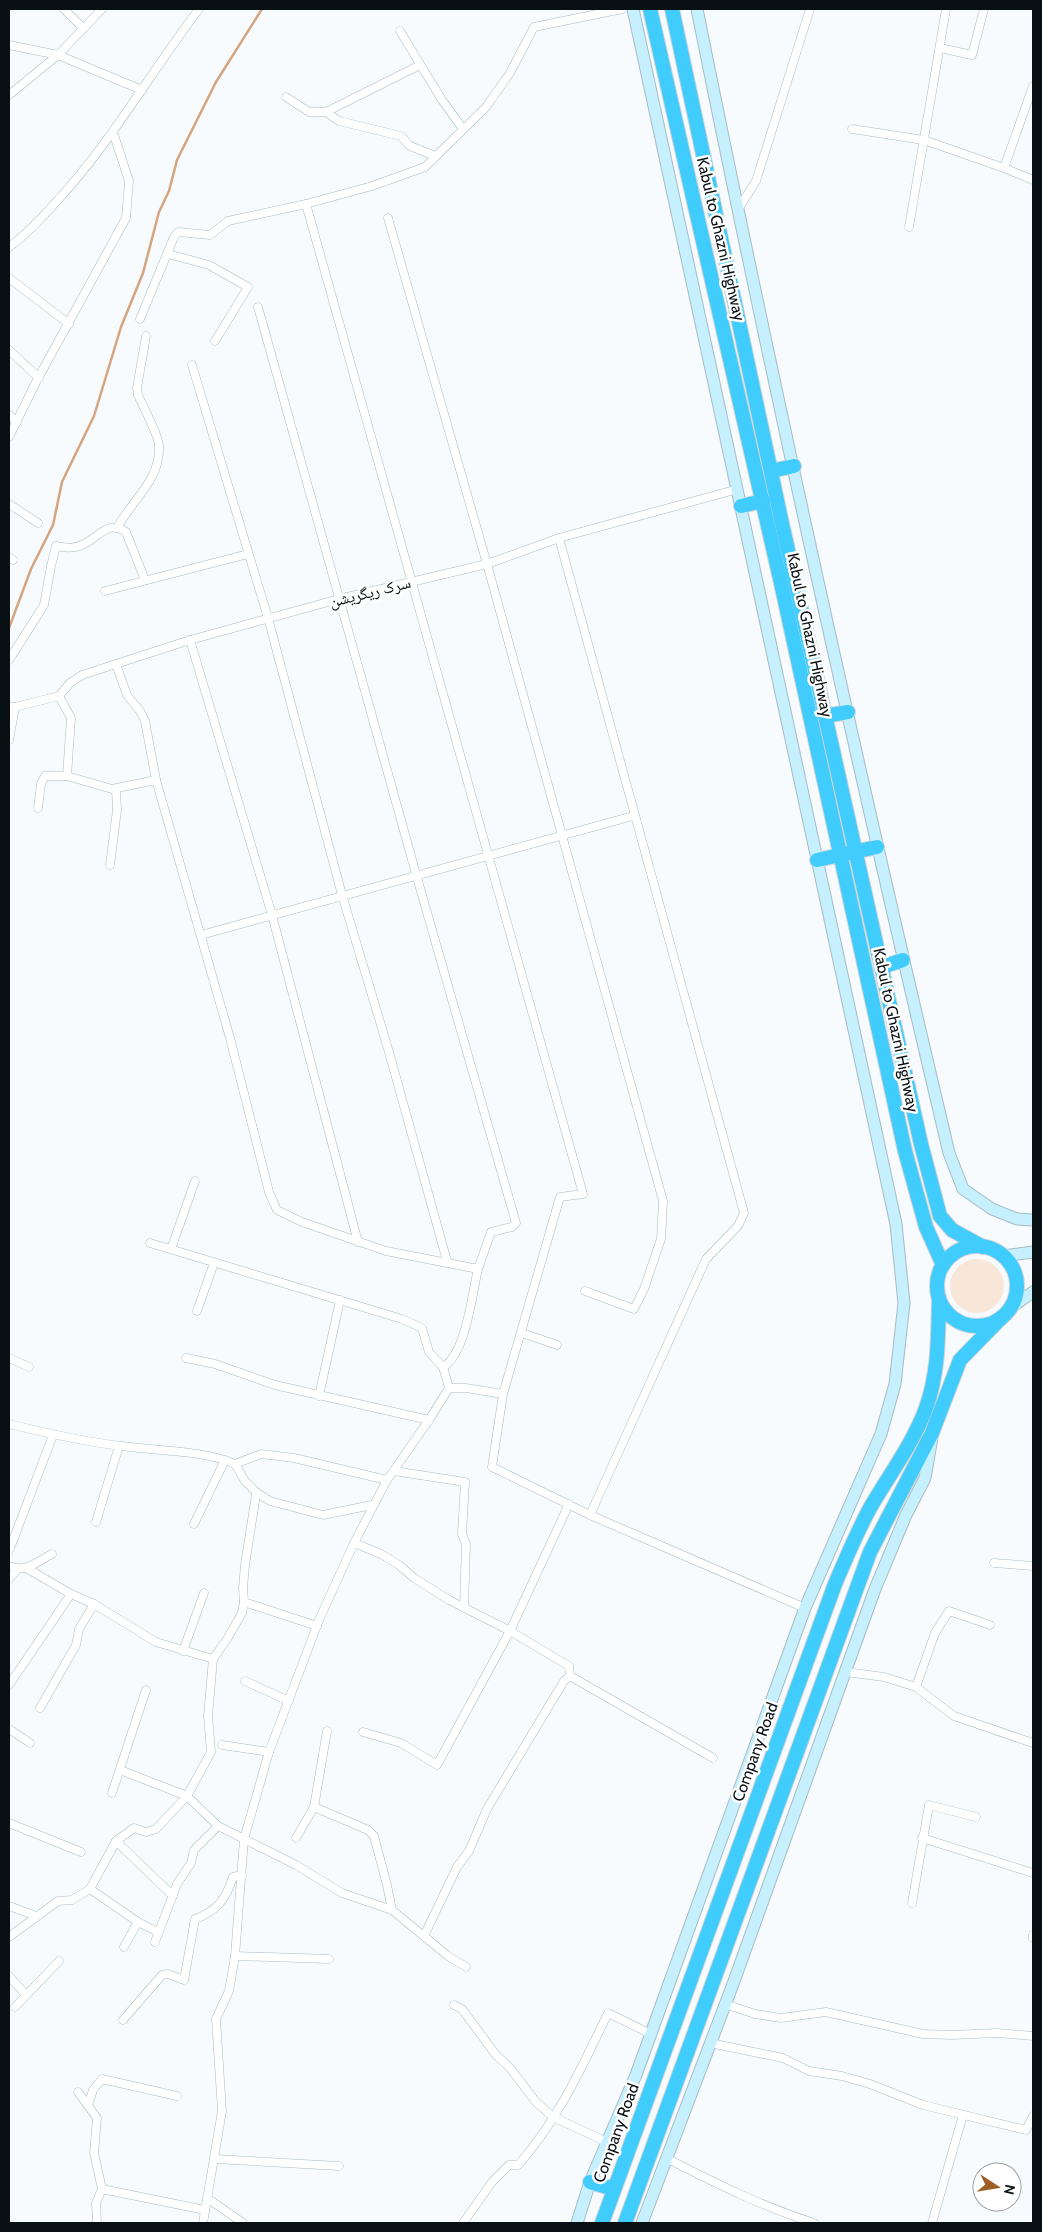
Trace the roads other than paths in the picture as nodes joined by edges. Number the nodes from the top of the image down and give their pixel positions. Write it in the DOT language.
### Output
graph roads {
  1 [pos="64,9"];
  2 [pos="102,9"];
  3 [pos="198,9"];
  4 [pos="622,9"];
  5 [pos="633,9"];
  6 [pos="650,9"];
  7 [pos="672,9"];
  8 [pos="697,9"];
  9 [pos="810,9"];
  10 [pos="946,9"];
  11 [pos="984,9"];
  12 [pos="83,28"];
  13 [pos="400,31"];
  14 [pos="9,45"];
  15 [pos="940,48"];
  16 [pos="58,55"];
  17 [pos="420,65"];
  18 [pos="1033,86"];
  19 [pos="142,90"];
  20 [pos="9,95"];
  21 [pos="286,97"];
  22 [pos="326,112"];
  23 [pos="852,129"];
  24 [pos="463,130"];
  25 [pos="114,132"];
  26 [pos="924,140"];
  27 [pos="435,156"];
  28 [pos="1004,168"];
  29 [pos="1033,180"];
  30 [pos="306,204"];
  31 [pos="737,210"];
  32 [pos="388,218"];
  33 [pos="909,227"];
  34 [pos="9,247"];
  35 [pos="168,254"];
  36 [pos="9,278"];
  37 [pos="258,308"];
  38 [pos="140,319"];
  39 [pos="68,324"];
  40 [pos="146,336"];
  41 [pos="214,341"];
  42 [pos="9,350"];
  43 [pos="192,365"];
  44 [pos="39,378"];
  45 [pos="9,414"];
  46 [pos="17,422"];
  47 [pos="9,438"];
  48 [pos="794,466"];
  49 [pos="771,471"];
  50 [pos="738,489"];
  51 [pos="763,501"];
  52 [pos="9,504"];
  53 [pos="741,506"];
  54 [pos="774,521"];
  55 [pos="38,523"];
  56 [pos="117,528"];
  57 [pos="559,538"];
  58 [pos="248,554"];
  59 [pos="487,564"];
  60 [pos="146,580"];
  61 [pos="411,582"];
  62 [pos="106,591"];
  63 [pos="339,599"];
  64 [pos="268,618"];
  65 [pos="190,640"];
  66 [pos="9,660"];
  67 [pos="116,664"];
  68 [pos="58,696"];
  69 [pos="12,707"];
  70 [pos="848,712"];
  71 [pos="825,716"];
  72 [pos="9,740"];
  73 [pos="67,776"];
  74 [pos="156,780"];
  75 [pos="116,789"];
  76 [pos="38,808"];
  77 [pos="633,816"];
  78 [pos="561,836"];
  79 [pos="876,847"];
  80 [pos="855,852"];
  81 [pos="488,855"];
  82 [pos="840,856"];
  83 [pos="817,860"];
  84 [pos="110,865"];
  85 [pos="416,874"];
  86 [pos="342,895"];
  87 [pos="272,915"];
  88 [pos="201,935"];
  89 [pos="903,960"];
  90 [pos="882,967"];
  91 [pos="195,1181"];
  92 [pos="1033,1220"];
  93 [pos="358,1242"];
  94 [pos="150,1243"];
  95 [pos="983,1247"];
  96 [pos="171,1249"];
  97 [pos="1033,1252"];
  98 [pos="1002,1256"];
  99 [pos="447,1261"];
  100 [pos="214,1262"];
  101 [pos="943,1265"];
  102 [pos="478,1269"];
  103 [pos="585,1291"];
  104 [pos="1033,1292"];
  105 [pos="939,1298"];
  106 [pos="340,1300"];
  107 [pos="197,1311"];
  108 [pos="1006,1313"];
  109 [pos="522,1333"];
  110 [pos="557,1346"];
  111 [pos="9,1358"];
  112 [pos="186,1358"];
  113 [pos="443,1367"];
  114 [pos="29,1368"];
  115 [pos="449,1388"];
  116 [pos="503,1394"];
  117 [pos="319,1396"];
  118 [pos="430,1420"];
  119 [pos="9,1424"];
  120 [pos="932,1433"];
  121 [pos="53,1435"];
  122 [pos="118,1446"];
  123 [pos="225,1460"];
  124 [pos="235,1464"];
  125 [pos="394,1471"];
  126 [pos="387,1480"];
  127 [pos="256,1492"];
  128 [pos="569,1504"];
  129 [pos="372,1505"];
  130 [pos="590,1515"];
  131 [pos="96,1522"];
  132 [pos="194,1524"];
  133 [pos="354,1543"];
  134 [pos="9,1551"];
  135 [pos="52,1554"];
  136 [pos="994,1562"];
  137 [pos="9,1566"];
  138 [pos="1033,1566"];
  139 [pos="18,1569"];
  140 [pos="28,1569"];
  141 [pos="9,1579"];
  142 [pos="204,1593"];
  143 [pos="71,1594"];
  144 [pos="244,1602"];
  145 [pos="94,1604"];
  146 [pos="464,1607"];
  147 [pos="805,1608"];
  148 [pos="990,1625"];
  149 [pos="317,1626"];
  150 [pos="510,1631"];
  151 [pos="183,1651"];
  152 [pos="213,1660"];
  153 [pos="846,1672"];
  154 [pos="570,1676"];
  155 [pos="244,1681"];
  156 [pos="9,1685"];
  157 [pos="916,1687"];
  158 [pos="146,1690"];
  159 [pos="289,1701"];
  160 [pos="40,1708"];
  161 [pos="9,1729"];
  162 [pos="327,1731"];
  163 [pos="363,1732"];
  164 [pos="30,1743"];
  165 [pos="1033,1743"];
  166 [pos="222,1746"];
  167 [pos="269,1752"];
  168 [pos="713,1758"];
  169 [pos="120,1770"];
  170 [pos="112,1793"];
  171 [pos="187,1796"];
  172 [pos="314,1807"];
  173 [pos="976,1817"];
  174 [pos="9,1823"];
  175 [pos="218,1826"];
  176 [pos="296,1838"];
  177 [pos="922,1838"];
  178 [pos="244,1839"];
  179 [pos="116,1841"];
  180 [pos="81,1852"];
  181 [pos="1033,1873"];
  182 [pos="242,1875"];
  183 [pos="90,1889"];
  184 [pos="174,1896"];
  185 [pos="912,1903"];
  186 [pos="9,1906"];
  187 [pos="392,1910"];
  188 [pos="36,1916"];
  189 [pos="138,1922"];
  190 [pos="158,1932"];
  191 [pos="424,1936"];
  192 [pos="9,1937"];
  193 [pos="155,1942"];
  194 [pos="124,1947"];
  195 [pos="235,1956"];
  196 [pos="329,1960"];
  197 [pos="59,1961"];
  198 [pos="466,1967"];
  199 [pos="9,1976"];
  200 [pos="26,1995"];
  201 [pos="725,2004"];
  202 [pos="454,2005"];
  203 [pos="15,2007"];
  204 [pos="123,2020"];
  205 [pos="650,2034"];
  206 [pos="1033,2036"];
  207 [pos="710,2043"];
  208 [pos="78,2092"];
  209 [pos="177,2096"];
  210 [pos="88,2105"];
  211 [pos="963,2116"];
  212 [pos="1033,2116"];
  213 [pos="553,2117"];
  214 [pos="607,2142"];
  215 [pos="666,2158"];
  216 [pos="215,2159"];
  217 [pos="339,2166"];
  218 [pos="590,2182"];
  219 [pos="102,2189"];
  220 [pos="614,2189"];
  221 [pos="207,2198"];
  222 [pos="205,2210"];
  223 [pos="97,2223"];
  224 [pos="203,2223"];
  225 [pos="243,2223"];
  226 [pos="463,2223"];
  227 [pos="577,2223"];
  228 [pos="602,2223"];
  229 [pos="625,2223"];
  230 [pos="642,2223"];
  231 [pos="814,2223"];
  232 [pos="932,2223"];
  1 -- 12 [label="street"];
  2 -- 12 [label="street"];
  3 -- 19 [label="street"];
  4 -- 24 [label="street"];
  5 -- 50 [label="street"];
  6 -- 51 [label="highway, Kabul to Ghazni Highway"];
  7 -- 49 [label="highway, Kabul to Ghazni Highway"];
  8 -- 31 [label="street"];
  9 -- 31 [label="street"];
  10 -- 15 [label="street"];
  11 -- 15 [label="street"];
  12 -- 16 [label="street"];
  13 -- 17 [label="street"];
  14 -- 16 [label="street"];
  15 -- 26 [label="street"];
  16 -- 19 [label="street"];
  16 -- 20 [label="street"];
  17 -- 22 [label="street"];
  17 -- 24 [label="street"];
  18 -- 28 [label="street"];
  19 -- 25 [label="street"];
  21 -- 22 [label="street"];
  22 -- 27 [label="street"];
  23 -- 26 [label="street"];
  24 -- 27 [label="street"];
  25 -- 34 [label="street"];
  25 -- 39 [label="street"];
  26 -- 28 [label="street"];
  26 -- 33 [label="street"];
  27 -- 30 [label="street"];
  28 -- 29 [label="street"];
  30 -- 35 [label="street"];
  30 -- 61 [label="street"];
  31 -- 48 [label="street"];
  32 -- 59 [label="street"];
  35 -- 38 [label="street"];
  35 -- 41 [label="street"];
  36 -- 39 [label="street"];
  37 -- 63 [label="street"];
  39 -- 44 [label="street"];
  40 -- 56 [label="street"];
  42 -- 44 [label="street"];
  43 -- 58 [label="street"];
  44 -- 46 [label="street"];
  45 -- 46 [label="street"];
  46 -- 47 [label="street"];
  48 -- 49 [label="highway"];
  48 -- 70 [label="street"];
  49 -- 54 [label="highway, Kabul to Ghazni Highway"];
  50 -- 53 [label="street"];
  50 -- 57 [label="street, سرک ریگریشن"];
  51 -- 53 [label="highway"];
  51 -- 54 [label="highway, Kabul to Ghazni Highway"];
  52 -- 55 [label="street"];
  53 -- 83 [label="street"];
  54 -- 71 [label="highway, Kabul to Ghazni Highway"];
  54 -- 82 [label="highway, Kabul to Ghazni Highway"];
  56 -- 60 [label="street"];
  56 -- 66 [label="street"];
  57 -- 59 [label="street, سرک ریگریشن"];
  57 -- 77 [label="street"];
  58 -- 60 [label="street"];
  58 -- 64 [label="street"];
  59 -- 61 [label="street, سرک ریگریشن"];
  59 -- 78 [label="street"];
  60 -- 62 [label="street"];
  61 -- 63 [label="street, سرک ریگریشن"];
  61 -- 81 [label="street"];
  63 -- 64 [label="street, سرک ریگریشن"];
  63 -- 85 [label="street"];
  64 -- 65 [label="street, سرک ریگریشن"];
  64 -- 86 [label="street"];
  65 -- 67 [label="street, سرک ریگریشن"];
  65 -- 87 [label="street"];
  67 -- 68 [label="street, سرک ریگریشن"];
  67 -- 74 [label="street"];
  68 -- 69 [label="street, سرک ریگریشن"];
  68 -- 73 [label="street"];
  69 -- 72 [label="street"];
  70 -- 71 [label="highway"];
  70 -- 79 [label="street"];
  71 -- 80 [label="highway, Kabul to Ghazni Highway"];
  73 -- 75 [label="street"];
  73 -- 76 [label="street"];
  74 -- 75 [label="street"];
  74 -- 88 [label="street"];
  75 -- 84 [label="street"];
  77 -- 78 [label="street"];
  77 -- 130 [label="street"];
  78 -- 81 [label="street"];
  78 -- 103 [label="street"];
  79 -- 80 [label="highway"];
  79 -- 89 [label="street"];
  80 -- 82 [label="highway"];
  80 -- 90 [label="highway, Kabul to Ghazni Highway"];
  81 -- 85 [label="street"];
  81 -- 109 [label="street"];
  82 -- 83 [label="highway"];
  82 -- 101 [label="highway, Kabul to Ghazni Highway"];
  83 -- 147 [label="street"];
  85 -- 86 [label="street"];
  85 -- 102 [label="street"];
  86 -- 87 [label="street"];
  86 -- 99 [label="street"];
  87 -- 88 [label="street"];
  87 -- 93 [label="street"];
  88 -- 93 [label="street"];
  89 -- 90 [label="highway"];
  89 -- 92 [label="street"];
  90 -- 95 [label="highway, Kabul to Ghazni Highway"];
  91 -- 96 [label="street"];
  93 -- 99 [label="street"];
  94 -- 96 [label="street"];
  95 -- 98 [label="highway"];
  95 -- 101 [label="highway"];
  96 -- 100 [label="street"];
  97 -- 98 [label="street"];
  98 -- 108 [label="highway"];
  99 -- 102 [label="street"];
  100 -- 106 [label="street"];
  100 -- 107 [label="street"];
  101 -- 105 [label="highway"];
  102 -- 113 [label="street"];
  104 -- 108 [label="street"];
  105 -- 108 [label="highway"];
  105 -- 220 [label="highway, Company Road"];
  106 -- 113 [label="street"];
  106 -- 117 [label="street"];
  108 -- 120 [label="highway"];
  109 -- 110 [label="street"];
  109 -- 116 [label="street"];
  111 -- 114 [label="street"];
  112 -- 117 [label="street"];
  113 -- 115 [label="street"];
  115 -- 116 [label="street"];
  115 -- 118 [label="street"];
  116 -- 128 [label="street"];
  117 -- 118 [label="street"];
  118 -- 125 [label="street"];
  119 -- 121 [label="street"];
  120 -- 153 [label="street"];
  120 -- 229 [label="highway"];
  121 -- 122 [label="street"];
  121 -- 134 [label="street"];
  122 -- 123 [label="street"];
  122 -- 131 [label="street"];
  123 -- 124 [label="street"];
  123 -- 132 [label="street"];
  124 -- 126 [label="street"];
  124 -- 127 [label="street"];
  125 -- 126 [label="street"];
  125 -- 146 [label="street"];
  126 -- 129 [label="street"];
  127 -- 129 [label="street"];
  127 -- 144 [label="street"];
  128 -- 130 [label="street"];
  128 -- 150 [label="street"];
  129 -- 133 [label="street"];
  130 -- 147 [label="street"];
  133 -- 146 [label="street"];
  133 -- 149 [label="street"];
  135 -- 140 [label="street"];
  136 -- 138 [label="street"];
  137 -- 139 [label="street"];
  139 -- 140 [label="street"];
  139 -- 141 [label="street"];
  140 -- 143 [label="street"];
  142 -- 151 [label="street"];
  143 -- 145 [label="street"];
  143 -- 156 [label="street"];
  144 -- 149 [label="street"];
  144 -- 152 [label="street"];
  145 -- 151 [label="street"];
  145 -- 160 [label="street"];
  146 -- 150 [label="street"];
  147 -- 205 [label="street"];
  148 -- 157 [label="street"];
  149 -- 159 [label="street"];
  150 -- 154 [label="street"];
  150 -- 163 [label="street"];
  151 -- 152 [label="street"];
  152 -- 171 [label="street"];
  153 -- 157 [label="street"];
  153 -- 201 [label="street"];
  154 -- 168 [label="street"];
  154 -- 191 [label="street"];
  155 -- 159 [label="street"];
  157 -- 165 [label="street"];
  158 -- 169 [label="street"];
  159 -- 167 [label="street"];
  161 -- 164 [label="street"];
  162 -- 172 [label="street"];
  166 -- 167 [label="street"];
  167 -- 178 [label="street"];
  169 -- 170 [label="street"];
  169 -- 171 [label="street"];
  171 -- 175 [label="street"];
  171 -- 179 [label="street"];
  172 -- 176 [label="street"];
  172 -- 187 [label="street"];
  173 -- 177 [label="street"];
  174 -- 180 [label="street"];
  175 -- 178 [label="street"];
  175 -- 184 [label="street"];
  177 -- 181 [label="street"];
  177 -- 185 [label="street"];
  178 -- 182 [label="street"];
  178 -- 187 [label="street"];
  179 -- 183 [label="street"];
  179 -- 184 [label="street"];
  182 -- 195 [label="street"];
  182 -- 204 [label="street"];
  183 -- 188 [label="street"];
  183 -- 189 [label="street"];
  184 -- 190 [label="street"];
  186 -- 188 [label="street"];
  187 -- 191 [label="street"];
  188 -- 192 [label="street"];
  189 -- 190 [label="street"];
  189 -- 194 [label="street"];
  190 -- 193 [label="street"];
  191 -- 198 [label="street"];
  195 -- 196 [label="street"];
  195 -- 216 [label="street"];
  197 -- 200 [label="street"];
  199 -- 200 [label="street"];
  200 -- 203 [label="street"];
  201 -- 206 [label="street"];
  201 -- 207 [label="street"];
  202 -- 213 [label="street"];
  205 -- 213 [label="street"];
  205 -- 214 [label="street"];
  207 -- 211 [label="street"];
  207 -- 215 [label="street"];
  208 -- 210 [label="street"];
  209 -- 210 [label="street"];
  210 -- 219 [label="street"];
  211 -- 212 [label="street"];
  211 -- 232 [label="street"];
  213 -- 214 [label="street"];
  213 -- 226 [label="street"];
  214 -- 218 [label="street"];
  215 -- 230 [label="street"];
  215 -- 231 [label="street"];
  216 -- 217 [label="street"];
  216 -- 221 [label="street"];
  218 -- 220 [label="highway"];
  218 -- 227 [label="street"];
  219 -- 222 [label="street"];
  219 -- 223 [label="street"];
  220 -- 228 [label="highway, Company Road"];
  221 -- 222 [label="street"];
  221 -- 225 [label="street"];
  222 -- 224 [label="street"];
}
